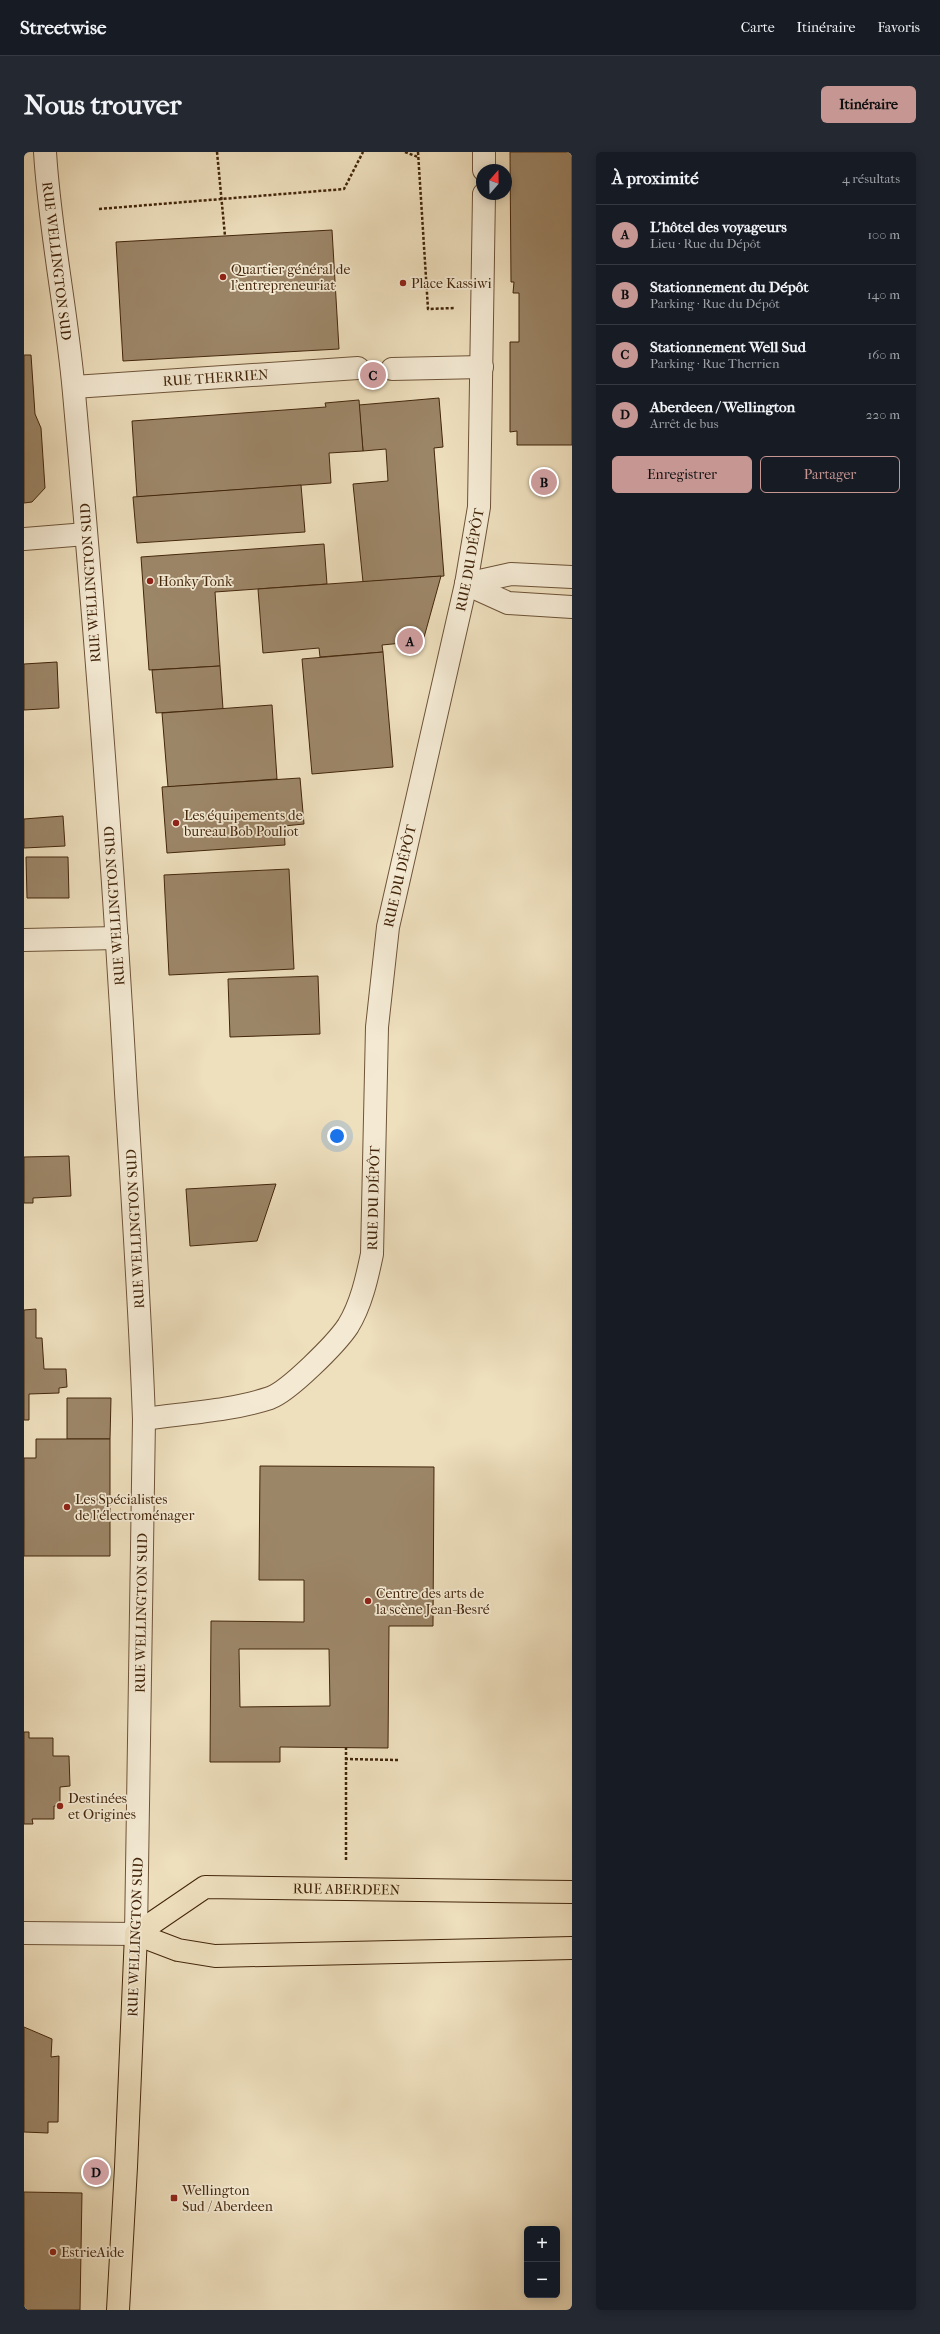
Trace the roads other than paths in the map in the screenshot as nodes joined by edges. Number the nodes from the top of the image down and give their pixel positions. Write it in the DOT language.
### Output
graph roads {
  1 [pos="45,152"];
  2 [pos="484,152"];
  3 [pos="484,164"];
  4 [pos="484,200"];
  5 [pos="482,367"];
  6 [pos="358,368"];
  7 [pos="392,369"];
  8 [pos="74,387"];
  9 [pos="86,534"];
  10 [pos="24,539"];
  11 [pos="572,578"];
  12 [pos="466,584"];
  13 [pos="572,607"];
  14 [pos="117,938"];
  15 [pos="24,940"];
  16 [pos="144,1419"];
  17 [pos="572,1892"];
  18 [pos="24,1933"];
  19 [pos="136,1934"];
  20 [pos="572,1948"];
  21 [pos="118,2310"];
  1 -- 8 [label="street, RUE WELLINGTON SUD"];
  2 -- 3 [label="street"];
  4 -- 5 [label="street, RUE DU DÉPÔT"];
  5 -- 7 [label="street"];
  5 -- 12 [label="street, RUE DU DÉPÔT"];
  6 -- 8 [label="street, RUE THERRIEN"];
  8 -- 9 [label="street, RUE WELLINGTON SUD"];
  9 -- 10 [label="street"];
  9 -- 14 [label="street, RUE WELLINGTON SUD"];
  11 -- 12 [label="street"];
  12 -- 13 [label="street"];
  12 -- 16 [label="street, RUE DU DÉPÔT"];
  14 -- 15 [label="street"];
  14 -- 16 [label="street, RUE WELLINGTON SUD"];
  16 -- 19 [label="street, RUE WELLINGTON SUD"];
  17 -- 19 [label="main road, RUE ABERDEEN"];
  18 -- 19 [label="street"];
  19 -- 20 [label="main road"];
  19 -- 21 [label="main road, RUE WELLINGTON SUD"];
}
